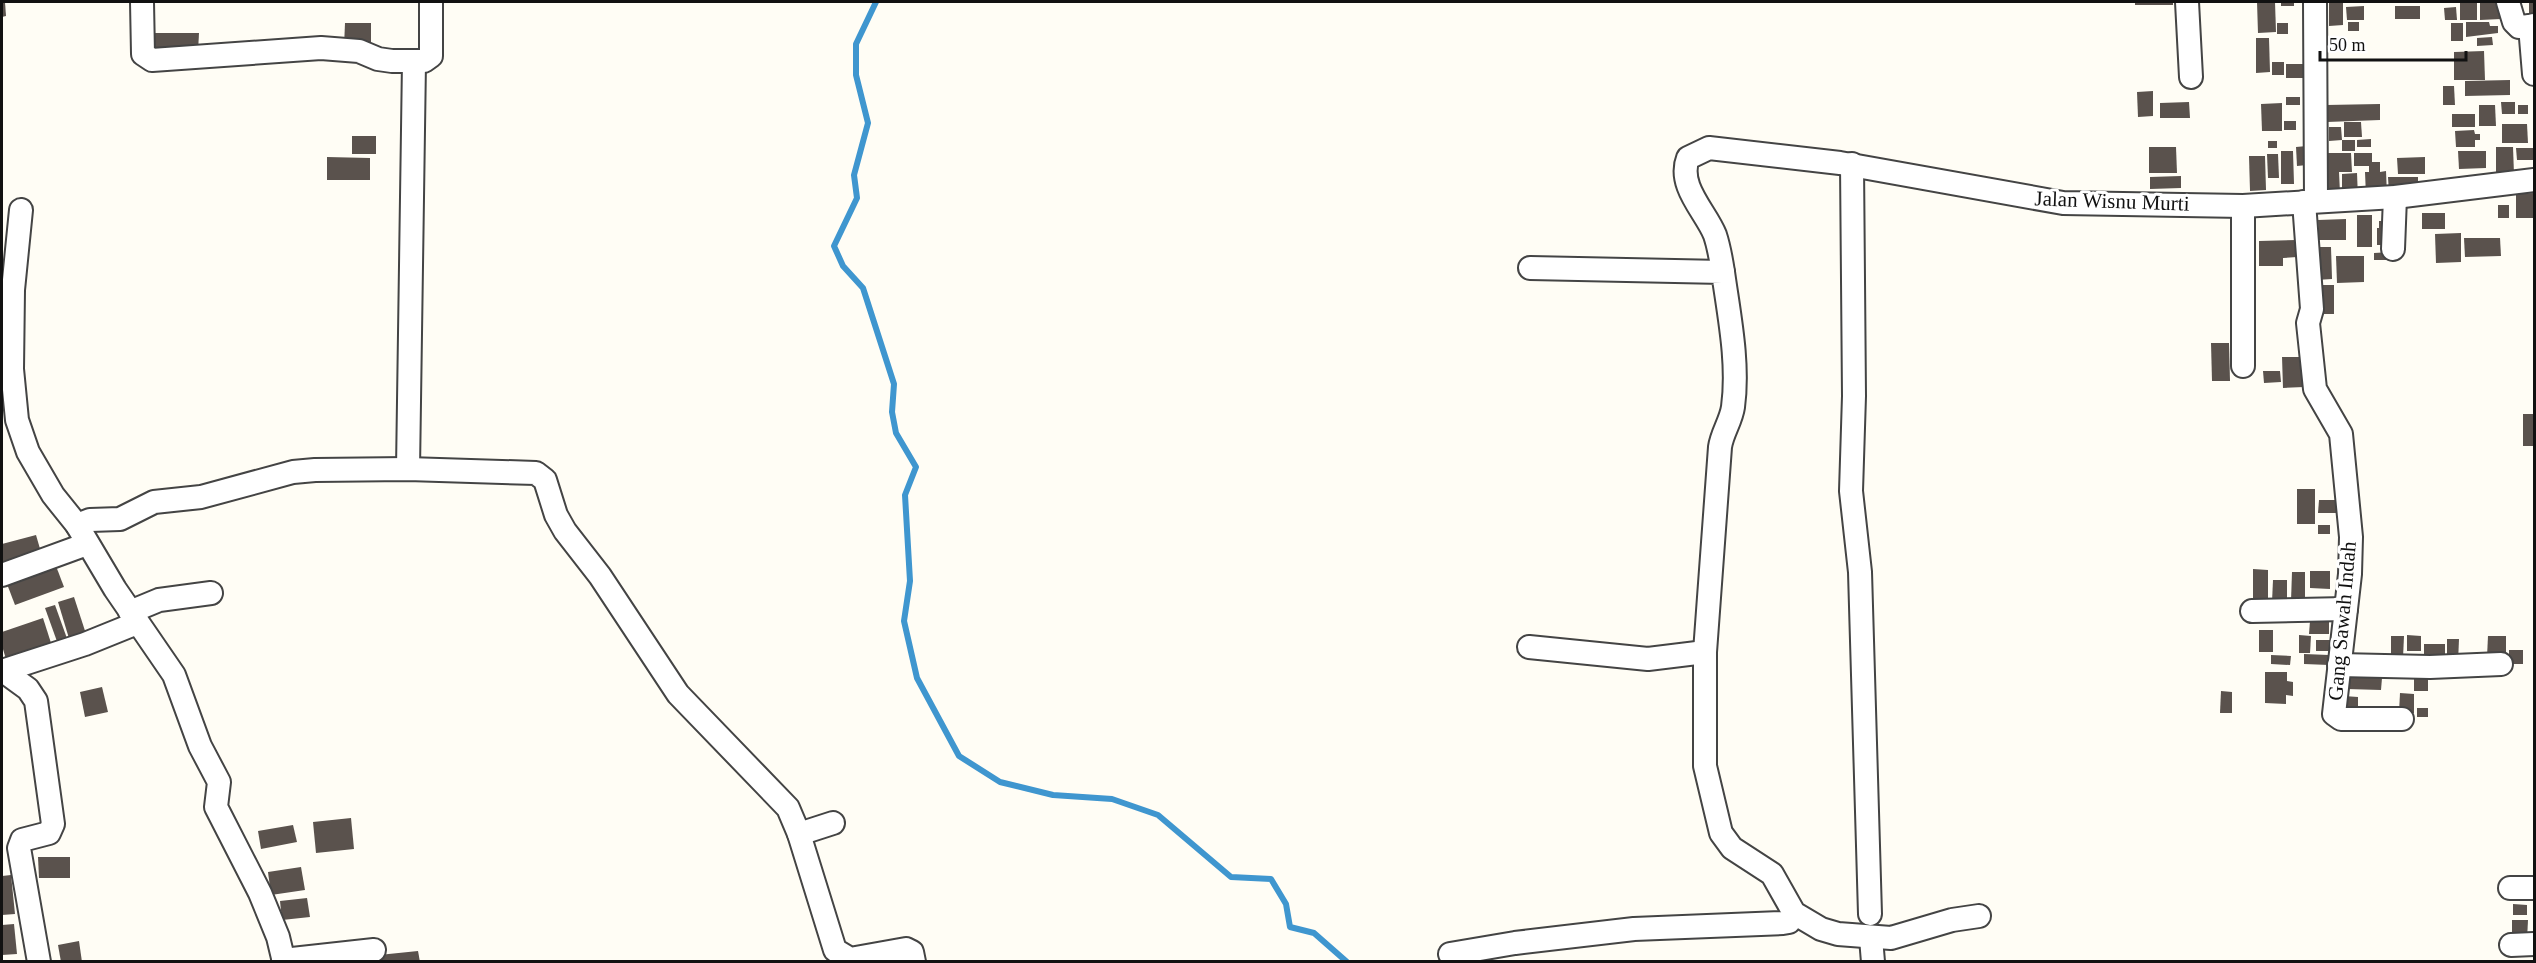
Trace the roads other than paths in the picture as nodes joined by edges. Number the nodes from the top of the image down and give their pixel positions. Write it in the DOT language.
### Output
graph roads {
  1 [pos="142,2"];
  2 [pos="431,2"];
  3 [pos="2187,2"];
  4 [pos="2315,2"];
  5 [pos="2508,2"];
  6 [pos="2532,26"];
  7 [pos="414,62"];
  8 [pos="2535,74"];
  9 [pos="2191,77"];
  10 [pos="1852,165"];
  11 [pos="2535,180"];
  12 [pos="2396,196"];
  13 [pos="2310,202"];
  14 [pos="2243,206"];
  15 [pos="21,210"];
  16 [pos="2393,249"];
  17 [pos="1530,268"];
  18 [pos="1724,272"];
  19 [pos="2243,366"];
  20 [pos="408,469"];
  21 [pos="82,534"];
  22 [pos="2,575"];
  23 [pos="211,593"];
  24 [pos="2346,609"];
  25 [pos="2252,611"];
  26 [pos="133,617"];
  27 [pos="1529,647"];
  28 [pos="1705,652"];
  29 [pos="2501,664"];
  30 [pos="2339,665"];
  31 [pos="2,671"];
  32 [pos="2402,719"];
  33 [pos="833,823"];
  34 [pos="799,834"];
  35 [pos="2510,888"];
  36 [pos="2535,888"];
  37 [pos="1794,913"];
  38 [pos="1870,914"];
  39 [pos="1979,916"];
  40 [pos="1871,938"];
  41 [pos="2535,944"];
  42 [pos="2511,945"];
  43 [pos="374,950"];
  44 [pos="1450,954"];
  45 [pos="284,961"];
  46 [pos="39,962"];
  47 [pos="914,962"];
  48 [pos="1873,962"];
  1 -- 7 [label="street"];
  2 -- 7 [label="street"];
  3 -- 9 [label="street"];
  4 -- 13 [label="street, Gang Sawah Indah"];
  5 -- 6 [label="street"];
  6 -- 8 [label="street"];
  7 -- 20 [label="street"];
  10 -- 14 [label="street, Jalan Wisnu Murti"];
  10 -- 18 [label="street, Jalan Wisnu Murti"];
  10 -- 38 [label="street"];
  11 -- 12 [label="street, Jalan Wisnu Murti"];
  12 -- 13 [label="street, Jalan Wisnu Murti"];
  12 -- 16 [label="street"];
  13 -- 14 [label="street, Jalan Wisnu Murti"];
  13 -- 24 [label="street, Gang Sawah Indah"];
  14 -- 19 [label="street"];
  15 -- 21 [label="street"];
  17 -- 18 [label="street"];
  18 -- 28 [label="street"];
  20 -- 21 [label="street"];
  20 -- 34 [label="street"];
  21 -- 22 [label="street"];
  21 -- 26 [label="street"];
  23 -- 26 [label="street"];
  24 -- 25 [label="street"];
  24 -- 30 [label="street, Gang Sawah Indah"];
  26 -- 31 [label="street"];
  26 -- 45 [label="street"];
  27 -- 28 [label="street"];
  28 -- 37 [label="street"];
  29 -- 30 [label="street"];
  30 -- 32 [label="street, Gang Sawah Indah"];
  31 -- 46 [label="street"];
  33 -- 34 [label="street"];
  34 -- 47 [label="street"];
  35 -- 36 [label="street"];
  37 -- 40 [label="street"];
  37 -- 44 [label="street"];
  39 -- 40 [label="street"];
  40 -- 48 [label="street"];
  41 -- 42 [label="street"];
  43 -- 45 [label="street"];
}
